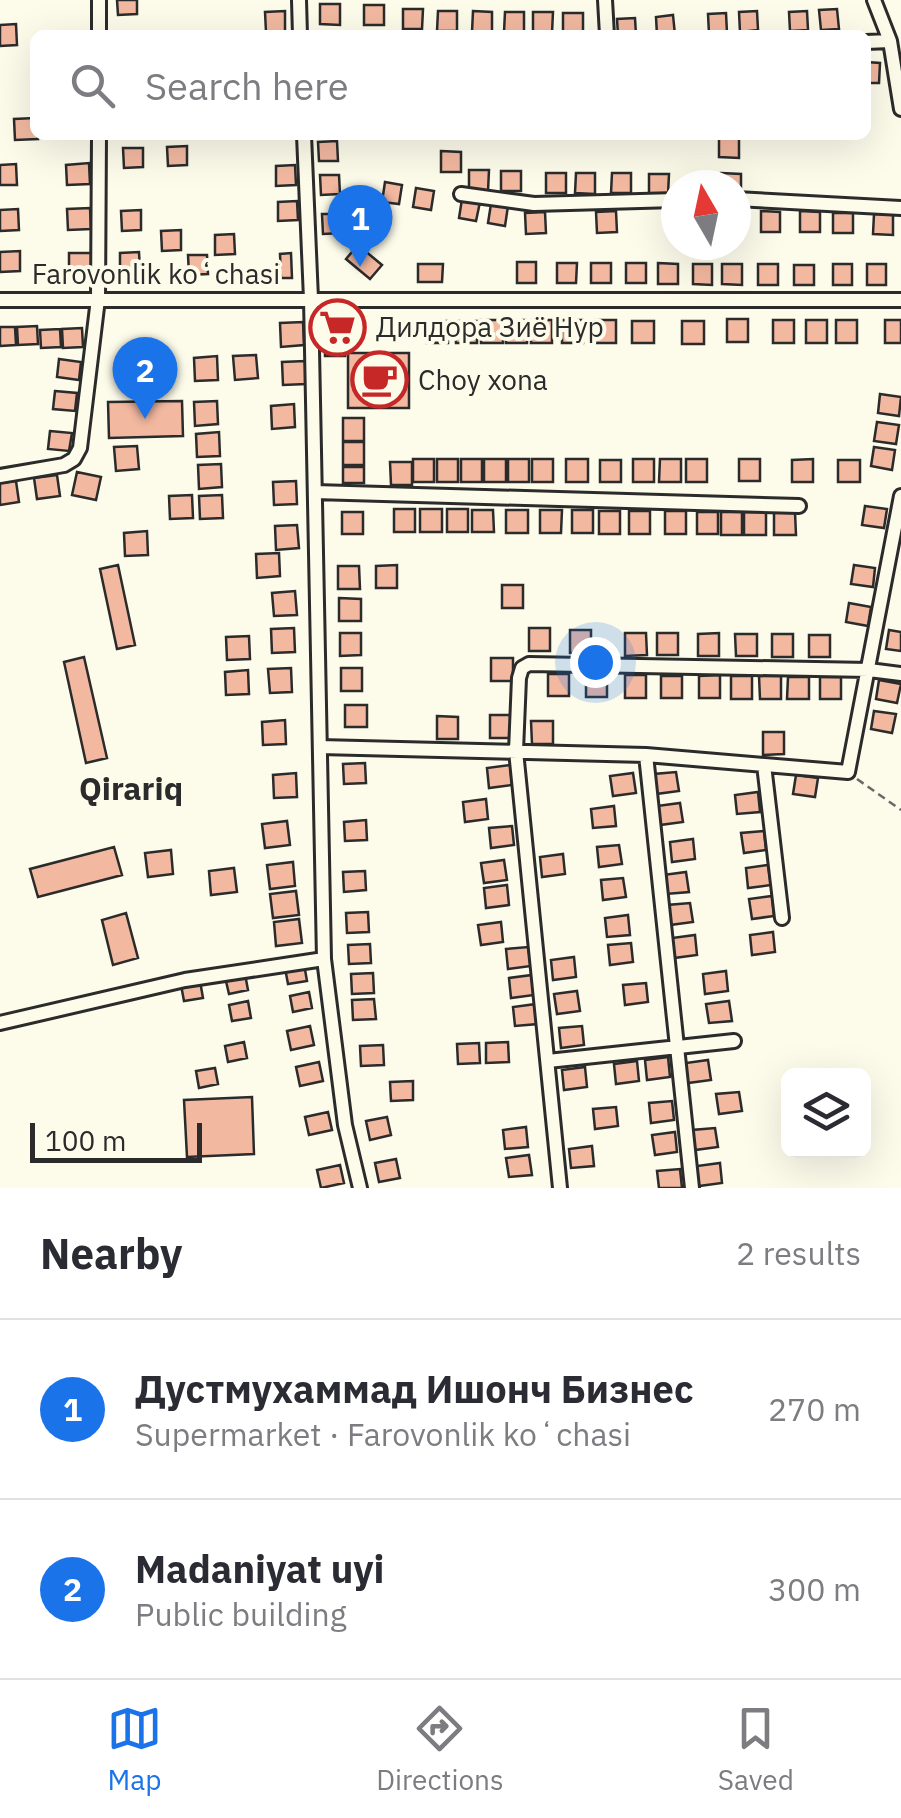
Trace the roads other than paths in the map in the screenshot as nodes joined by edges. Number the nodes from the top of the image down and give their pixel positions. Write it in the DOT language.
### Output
graph roads {
  1 [pos="99,0"];
  2 [pos="299,0"];
  3 [pos="605,0"];
  4 [pos="874,0"];
  5 [pos="99,30"];
  6 [pos="300,30"];
  7 [pos="607,30"];
  8 [pos="890,41"];
  9 [pos="871,42"];
  10 [pos="901,109"];
  11 [pos="99,140"];
  12 [pos="304,140"];
  13 [pos="461,194"];
  14 [pos="661,200"];
  15 [pos="751,200"];
  16 [pos="901,208"];
  17 [pos="311,298"];
  18 [pos="98,299"];
  19 [pos="0,300"];
  20 [pos="901,300"];
  21 [pos="0,476"];
  22 [pos="315,492"];
  23 [pos="901,496"];
  24 [pos="799,506"];
  25 [pos="869,670"];
  26 [pos="901,674"];
  27 [pos="320,747"];
  28 [pos="516,752"];
  29 [pos="646,756"];
  30 [pos="764,764"];
  31 [pos="782,918"];
  32 [pos="324,959"];
  33 [pos="0,1023"];
  34 [pos="734,1041"];
  35 [pos="677,1048"];
  36 [pos="548,1061"];
  37 [pos="360,1188"];
  38 [pos="560,1188"];
  39 [pos="692,1188"];
  1 -- 5 [label="street"];
  2 -- 6 [label="street"];
  3 -- 7 [label="street"];
  4 -- 8 [label="street"];
  8 -- 9 [label="street"];
  8 -- 10 [label="street"];
  11 -- 18 [label="street"];
  12 -- 17 [label="street"];
  13 -- 14 [label="street"];
  15 -- 16 [label="street"];
  17 -- 18 [label="street, Farovonlik koʻchasi"];
  17 -- 20 [label="street, Farovonlik koʻchasi"];
  17 -- 22 [label="street"];
  18 -- 19 [label="street, Farovonlik koʻchasi"];
  18 -- 21 [label="street"];
  22 -- 24 [label="street"];
  22 -- 27 [label="street"];
  23 -- 25 [label="street"];
  25 -- 26 [label="street"];
  25 -- 28 [label="street"];
  25 -- 30 [label="street"];
  27 -- 28 [label="street"];
  27 -- 32 [label="street"];
  28 -- 29 [label="street"];
  28 -- 36 [label="street"];
  29 -- 30 [label="street"];
  29 -- 35 [label="street"];
  30 -- 31 [label="street"];
  32 -- 33 [label="street"];
  32 -- 37 [label="street"];
  34 -- 35 [label="street"];
  35 -- 36 [label="street"];
  35 -- 39 [label="street"];
  36 -- 38 [label="street"];
}
